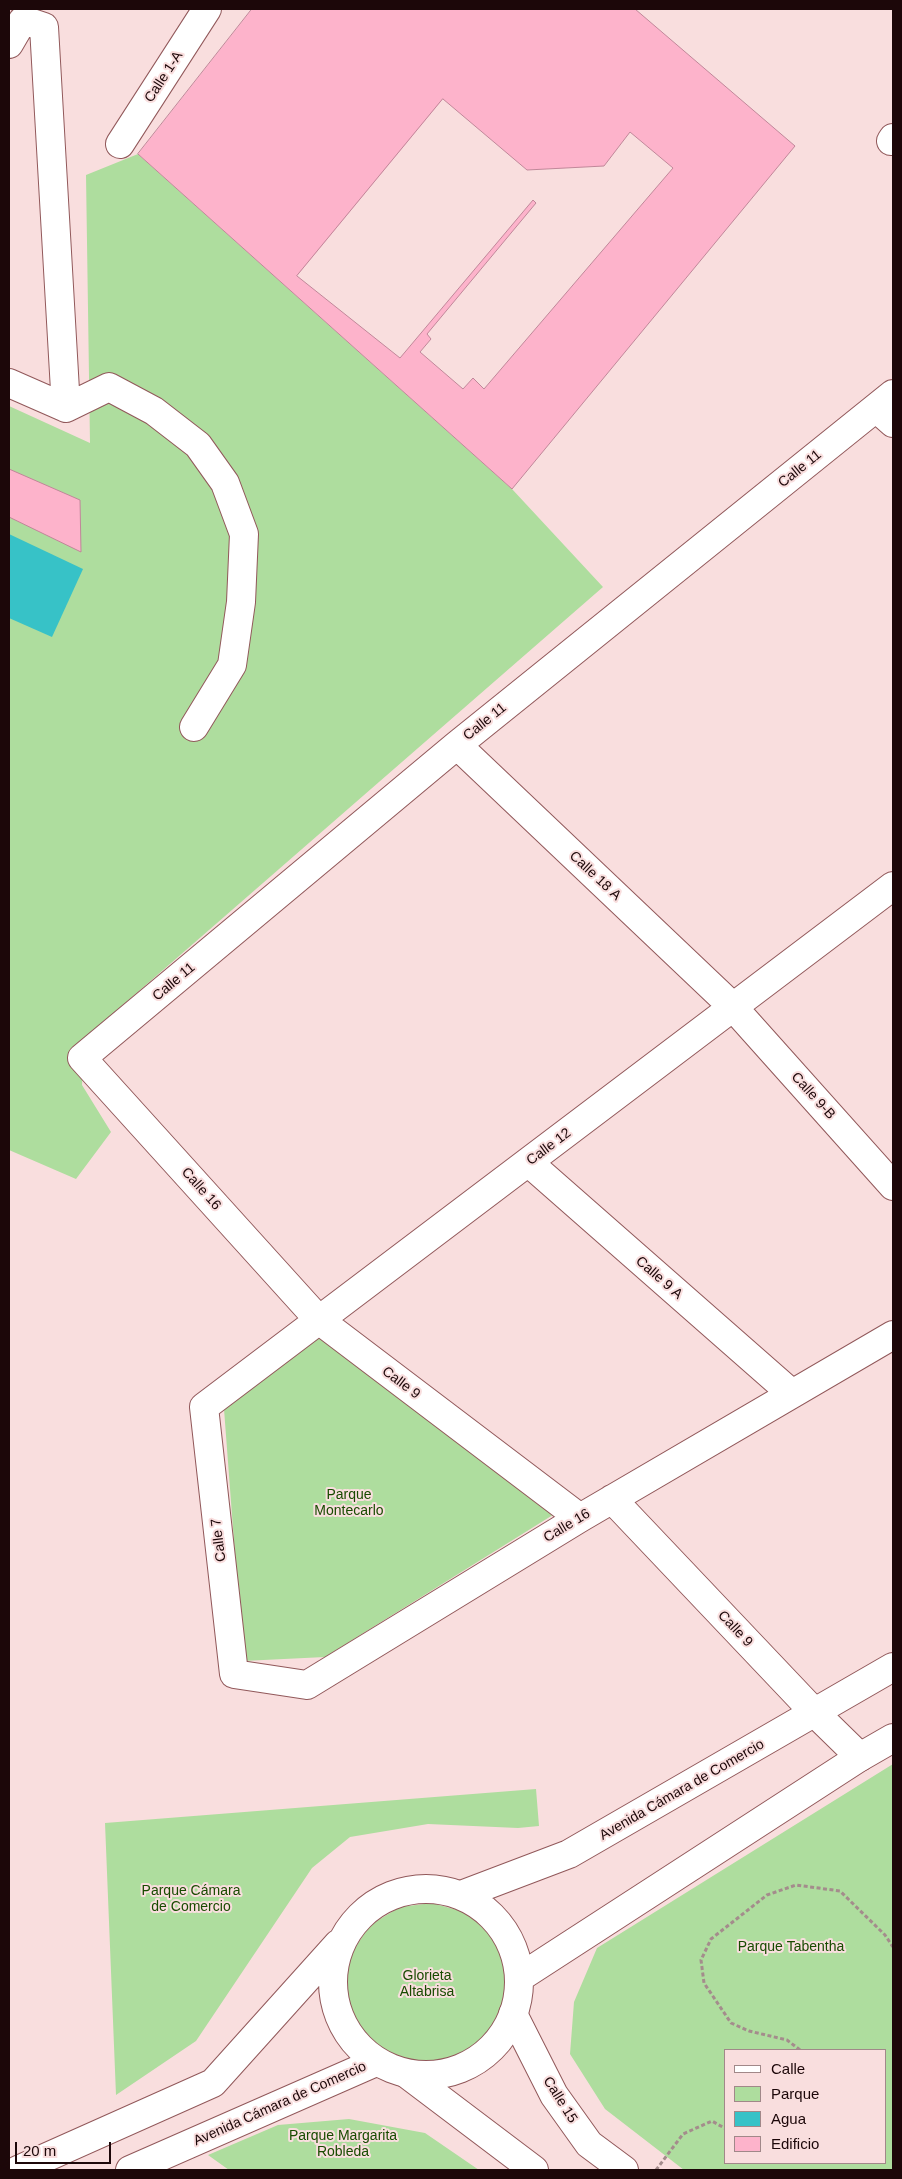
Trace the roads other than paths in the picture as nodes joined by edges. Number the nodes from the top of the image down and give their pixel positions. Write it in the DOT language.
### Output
graph roads {
  1 [pos="207,9"];
  2 [pos="9,44"];
  3 [pos="120,144"];
  4 [pos="9,383"];
  5 [pos="66,408"];
  6 [pos="888,408"];
  7 [pos="194,727"];
  8 [pos="457,745"];
  9 [pos="893,886"];
  10 [pos="733,1007"];
  11 [pos="82,1058"];
  12 [pos="528,1162"];
  13 [pos="893,1186"];
  14 [pos="318,1320"];
  15 [pos="893,1335"];
  16 [pos="791,1394"];
  17 [pos="204,1407"];
  18 [pos="612,1499"];
  19 [pos="580,1518"];
  20 [pos="893,1667"];
  21 [pos="234,1674"];
  22 [pos="814,1713"];
  23 [pos="893,1738"];
  24 [pos="860,1758"];
  25 [pos="461,1895"];
  26 [pos="343,1939"];
  27 [pos="519,1978"];
  28 [pos="513,2014"];
  29 [pos="376,2062"];
  30 [pos="407,2074"];
  31 [pos="18,2170"];
  32 [pos="130,2170"];
  33 [pos="534,2170"];
  34 [pos="624,2170"];
  1 -- 3 [label="street, Calle 1-A"];
  2 -- 5 [label="street"];
  4 -- 5 [label="street"];
  5 -- 7 [label="street"];
  6 -- 8 [label="street, Calle 11"];
  8 -- 10 [label="street, Calle 18 A"];
  8 -- 11 [label="street, Calle 11"];
  9 -- 10 [label="street, Calle 12"];
  10 -- 12 [label="street, Calle 12"];
  10 -- 13 [label="street, Calle 9-B"];
  11 -- 14 [label="street, Calle 16"];
  12 -- 14 [label="street, Calle 12"];
  12 -- 16 [label="street, Calle 9 A"];
  14 -- 17 [label="street, Calle 12"];
  14 -- 19 [label="street, Calle 9"];
  15 -- 16 [label="street, Calle 16"];
  16 -- 18 [label="street, Calle 16"];
  17 -- 21 [label="street, Calle 7"];
  18 -- 19 [label="street, Calle 16"];
  18 -- 22 [label="street, Calle 9"];
  19 -- 21 [label="street, Calle 16"];
  20 -- 22 [label="street, Avenida Cámara de Comercio"];
  22 -- 24 [label="street, Calle 9"];
  22 -- 25 [label="street, Avenida Cámara de Comercio"];
  23 -- 24 [label="street"];
  24 -- 27 [label="street"];
  25 -- 26 [label="street"];
  25 -- 27 [label="street"];
  26 -- 29 [label="street"];
  26 -- 31 [label="street"];
  27 -- 28 [label="street"];
  28 -- 30 [label="street"];
  28 -- 34 [label="street, Calle 15"];
  29 -- 30 [label="street"];
  29 -- 32 [label="street, Avenida Cámara de Comercio"];
  30 -- 33 [label="street"];
}
